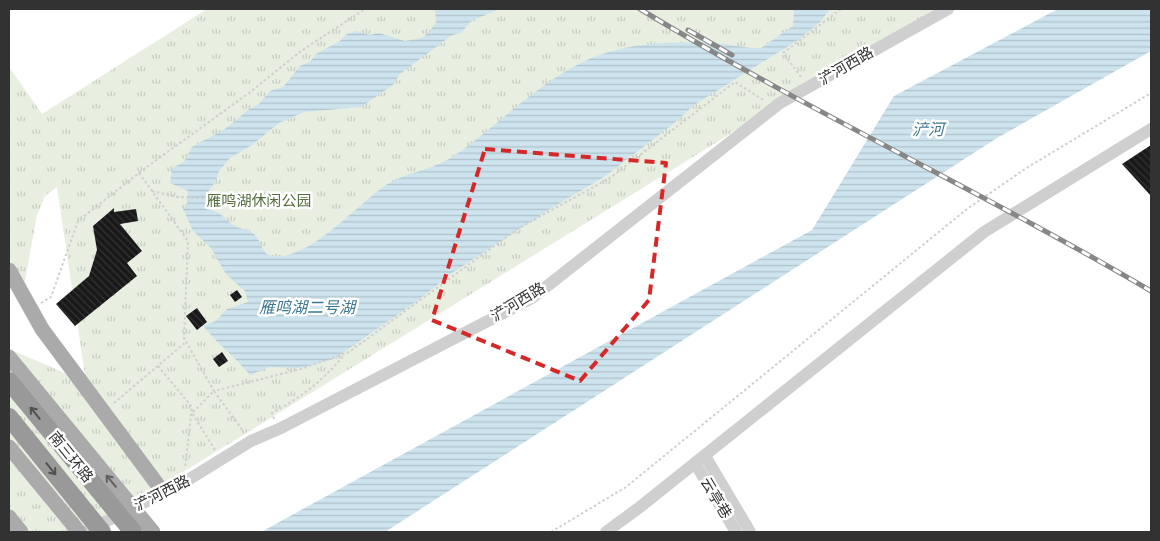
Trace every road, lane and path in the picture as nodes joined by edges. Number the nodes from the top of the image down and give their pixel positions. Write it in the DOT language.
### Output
graph roads {
  1 [pos="365,9"];
  2 [pos="841,9"];
  3 [pos="948,9"];
  4 [pos="808,87"];
  5 [pos="1151,92"];
  6 [pos="776,107"];
  7 [pos="1151,128"];
  8 [pos="139,173"];
  9 [pos="152,191"];
  10 [pos="216,199"];
  11 [pos="9,270"];
  12 [pos="31,310"];
  13 [pos="186,342"];
  14 [pos="344,354"];
  15 [pos="9,357"];
  16 [pos="158,366"];
  17 [pos="9,381"];
  18 [pos="214,391"];
  19 [pos="104,412"];
  20 [pos="192,412"];
  21 [pos="9,417"];
  22 [pos="278,430"];
  23 [pos="251,441"];
  24 [pos="9,447"];
  25 [pos="700,459"];
  26 [pos="221,460"];
  27 [pos="183,483"];
  28 [pos="163,492"];
  29 [pos="9,517"];
  30 [pos="21,532"];
  31 [pos="79,532"];
  32 [pos="84,532"];
  33 [pos="102,532"];
  34 [pos="133,532"];
  35 [pos="153,532"];
  36 [pos="551,532"];
  37 [pos="606,532"];
  38 [pos="736,532"];
  39 [pos="750,532"];
  1 -- 8 [label="path"];
  2 -- 4 [label="path"];
  3 -- 4 [label="street, 浐河西路"];
  4 -- 6 [label="street, 浐河西路"];
  5 -- 36 [label="path"];
  6 -- 14 [label="path"];
  6 -- 22 [label="street, 浐河西路"];
  7 -- 25 [label="street"];
  8 -- 9 [label="path"];
  8 -- 12 [label="path"];
  9 -- 10 [label="path"];
  9 -- 13 [label="path"];
  11 -- 12 [label="main road"];
  12 -- 19 [label="main road"];
  13 -- 16 [label="path"];
  13 -- 18 [label="path"];
  14 -- 18 [label="path"];
  14 -- 22 [label="path"];
  35 -- 15 [label="main road, one-way, bridge"];
  16 -- 19 [label="path"];
  16 -- 20 [label="path"];
  34 -- 17 [label="highway, 南三环路, one-way, bridge"];
  18 -- 20 [label="path"];
  18 -- 23 [label="path"];
  19 -- 28 [label="main road"];
  20 -- 26 [label="path"];
  20 -- 27 [label="path"];
  21 -- 33 [label="highway, 南三环路, one-way, bridge"];
  22 -- 23 [label="street, 浐河西路"];
  23 -- 26 [label="street, 浐河西路"];
  24 -- 31 [label="main road"];
  25 -- 37 [label="street"];
  25 -- 38 [label="street, 云亭巷"];
  25 -- 39 [label="street"];
  26 -- 27 [label="street, 浐河西路"];
  27 -- 28 [label="street, 浐河西路"];
  28 -- 32 [label="street, 浐河西路"];
  29 -- 30 [label="main road"];
}
